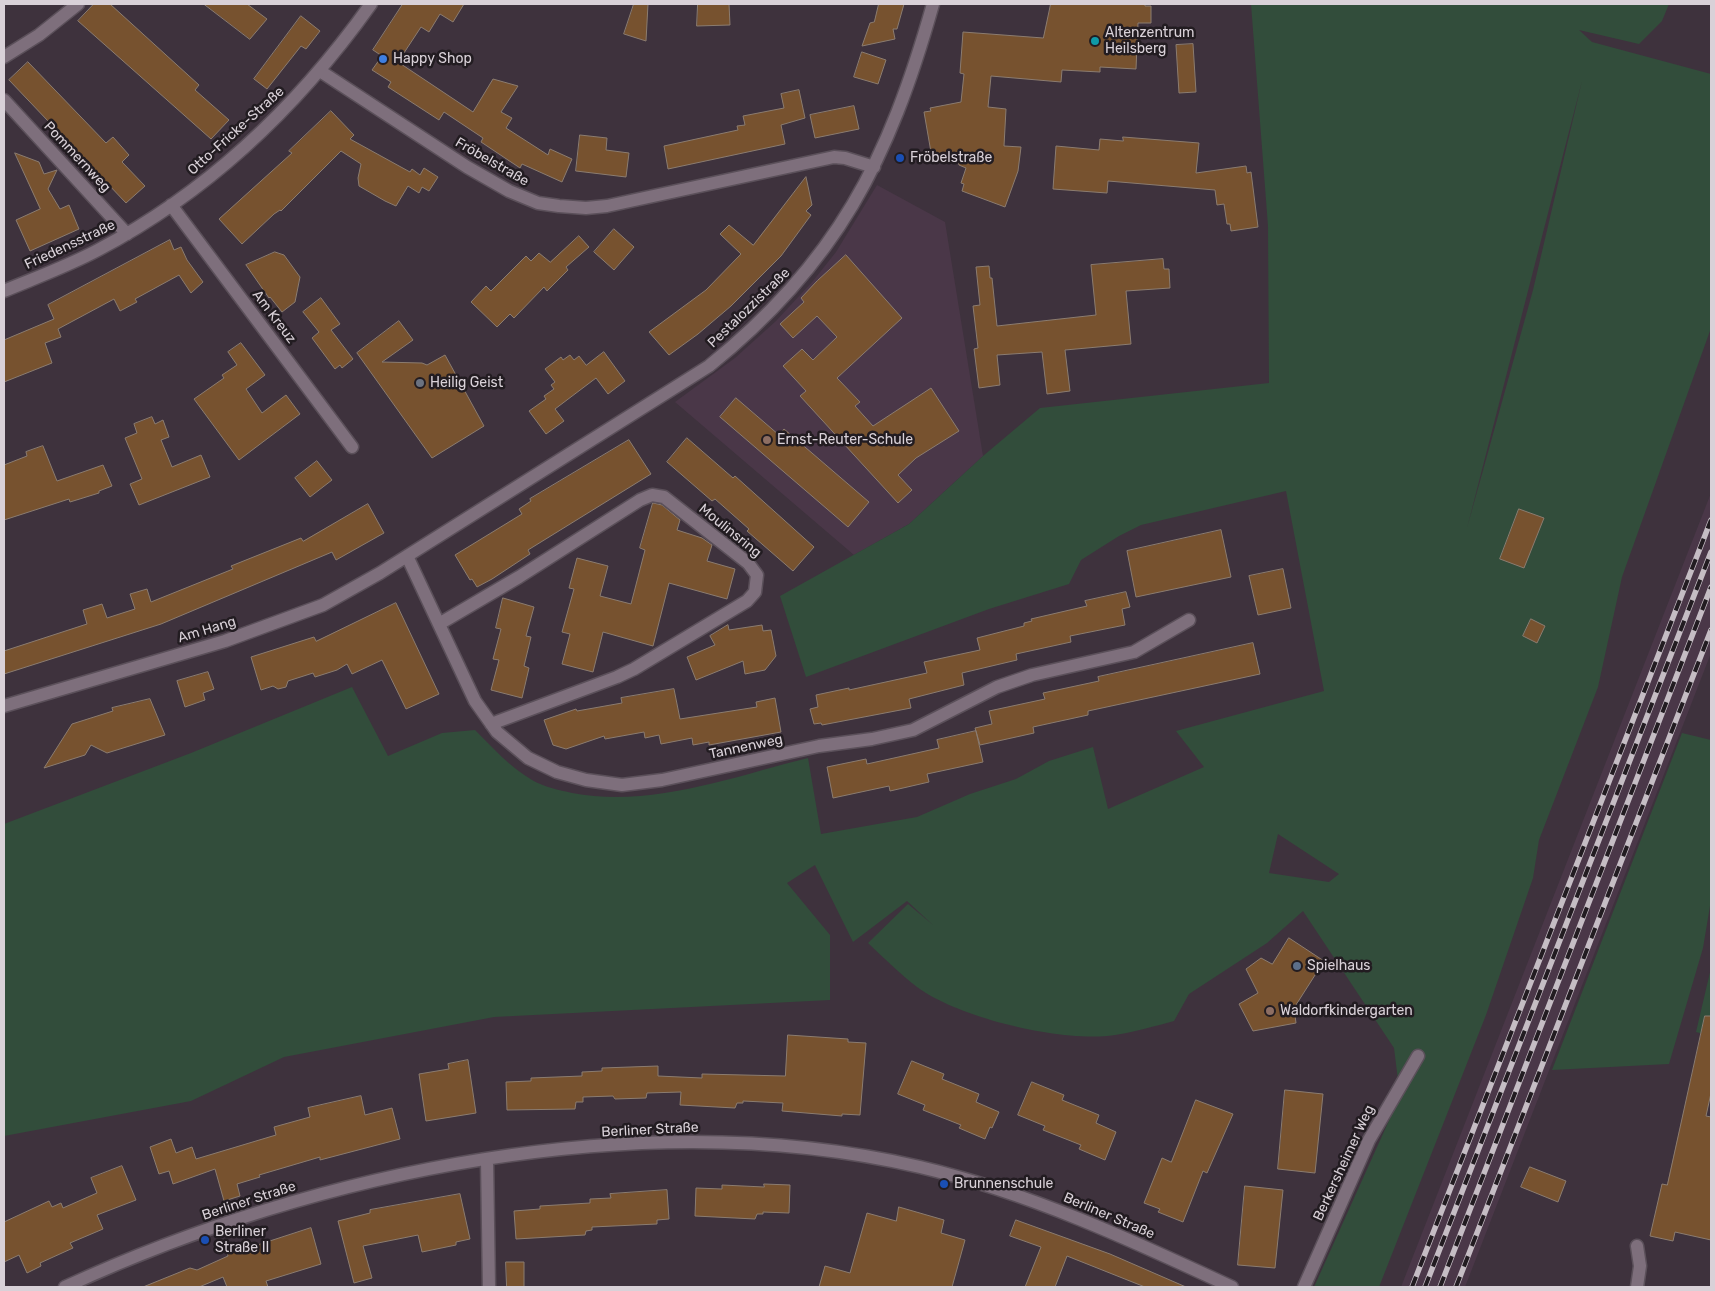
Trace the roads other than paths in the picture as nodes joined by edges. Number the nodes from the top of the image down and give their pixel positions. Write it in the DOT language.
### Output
graph roads {
  1 [pos="78,4"];
  2 [pos="370,4"];
  3 [pos="933,4"];
  4 [pos="4,57"];
  5 [pos="320,71"];
  6 [pos="4,100"];
  7 [pos="874,167"];
  8 [pos="172,205"];
  9 [pos="127,234"];
  10 [pos="4,291"];
  11 [pos="352,447"];
  12 [pos="407,556"];
  13 [pos="1189,620"];
  14 [pos="439,624"];
  15 [pos="4,706"];
  16 [pos="490,724"];
  17 [pos="1418,1056"];
  18 [pos="487,1160"];
  19 [pos="1637,1246"];
  20 [pos="65,1287"];
  21 [pos="489,1287"];
  22 [pos="1232,1287"];
  23 [pos="1304,1287"];
  24 [pos="1637,1287"];
  1 -- 4 [label="street"];
  2 -- 5 [label="street, Otto-Fricke-Straße"];
  3 -- 7 [label="street, Pestalozzistraße"];
  5 -- 7 [label="street, Fröbelstraße"];
  5 -- 8 [label="street, Otto-Fricke-Straße"];
  6 -- 9 [label="street, Pommernweg"];
  7 -- 12 [label="street, Pestalozzistraße"];
  8 -- 9 [label="street, Friedensstraße"];
  8 -- 11 [label="street, Am Kreuz"];
  9 -- 10 [label="street, Friedensstraße"];
  12 -- 14 [label="street, Tannenweg"];
  12 -- 15 [label="street, Am Hang"];
  13 -- 16 [label="street, Tannenweg"];
  14 -- 16 [label="street, Tannenweg"];
  14 -- 16 [label="street, Moulinsring"];
  17 -- 23 [label="street, Berkersheimer Weg"];
  18 -- 20 [label="street, Berliner Straße"];
  18 -- 21 [label="street"];
  18 -- 22 [label="street, Berliner Straße"];
  19 -- 24 [label="street"];
}
